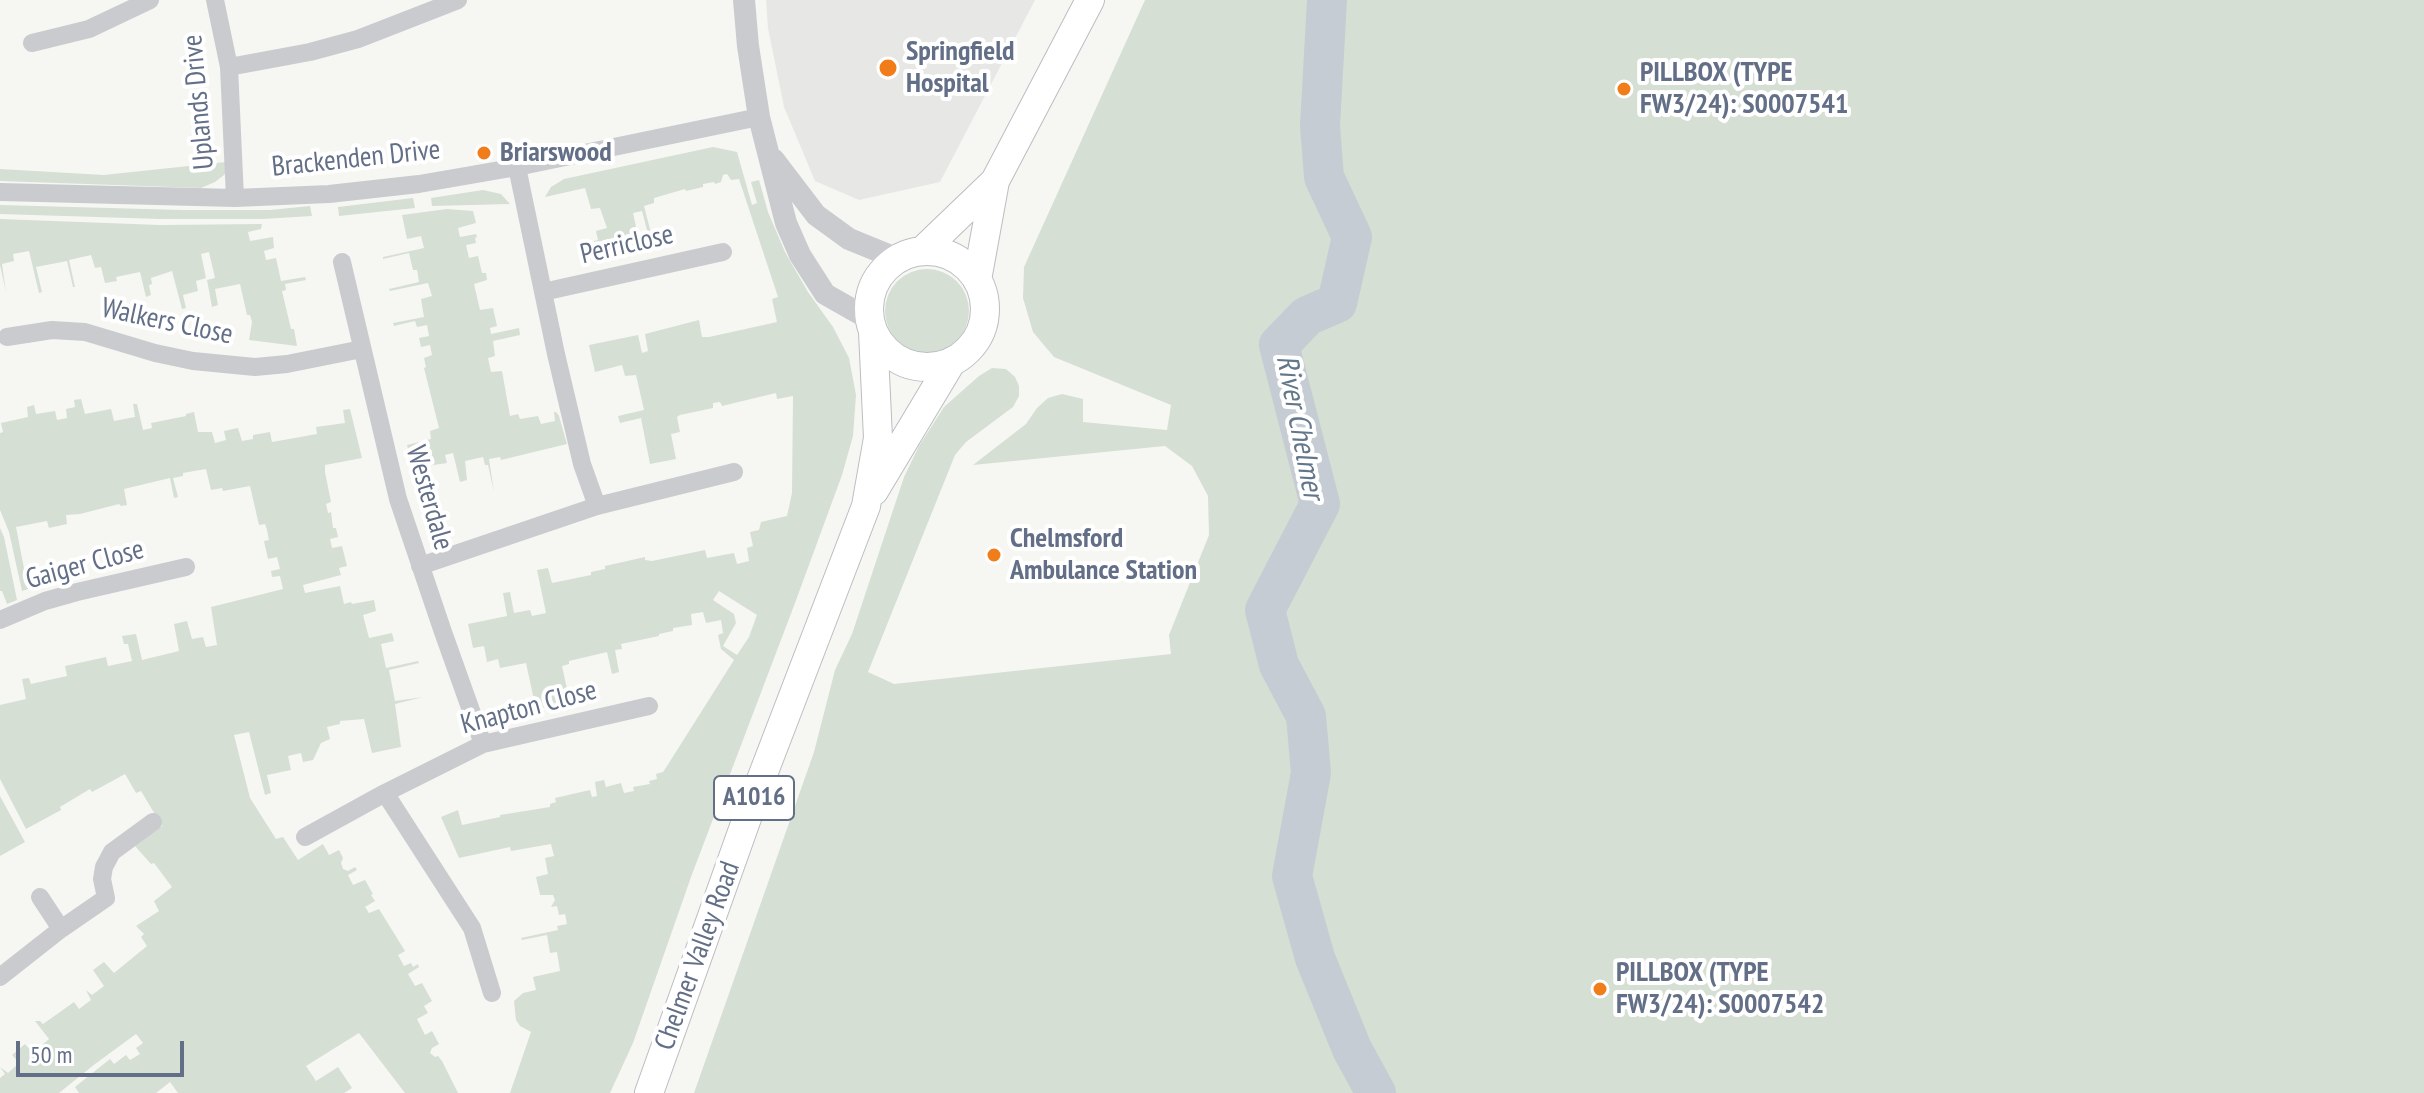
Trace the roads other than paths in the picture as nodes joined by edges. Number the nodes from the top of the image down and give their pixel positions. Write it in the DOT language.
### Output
graph roads {
  1 [pos="150,0"];
  2 [pos="215,0"];
  3 [pos="458,0"];
  4 [pos="744,0"];
  5 [pos="1090,0"];
  6 [pos="32,43"];
  7 [pos="229,67"];
  8 [pos="759,117"];
  9 [pos="767,149"];
  10 [pos="517,167"];
  11 [pos="995,181"];
  12 [pos="0,192"];
  13 [pos="235,198"];
  14 [pos="723,252"];
  15 [pos="910,255"];
  16 [pos="342,262"];
  17 [pos="977,280"];
  18 [pos="543,292"];
  19 [pos="871,326"];
  20 [pos="7,337"];
  21 [pos="362,349"];
  22 [pos="952,361"];
  23 [pos="734,472"];
  24 [pos="597,506"];
  25 [pos="866,506"];
  26 [pos="420,566"];
  27 [pos="186,567"];
  28 [pos="0,620"];
  29 [pos="649,706"];
  30 [pos="483,744"];
  31 [pos="385,793"];
  32 [pos="153,822"];
  33 [pos="305,837"];
  34 [pos="40,897"];
  35 [pos="61,929"];
  36 [pos="0,977"];
  37 [pos="492,993"];
  38 [pos="649,1093"];
  1 -- 6 [label="street"];
  2 -- 7 [label="street, Uplands Drive"];
  3 -- 7 [label="street"];
  4 -- 8 [label="street"];
  5 -- 11 [label="main road, A1016"];
  7 -- 13 [label="street, Uplands Drive"];
  8 -- 9 [label="street"];
  8 -- 10 [label="street, Brackenden Drive"];
  9 -- 15 [label="street"];
  9 -- 19 [label="street"];
  10 -- 13 [label="street, Brackenden Drive"];
  10 -- 18 [label="street"];
  11 -- 15 [label="main road, A1016"];
  11 -- 17 [label="main road, A1016"];
  12 -- 13 [label="street, Brackenden Drive"];
  14 -- 18 [label="street, Perriclose"];
  15 -- 17 [label="main road"];
  15 -- 19 [label="main road, A1016"];
  16 -- 21 [label="street, Westerdale"];
  17 -- 22 [label="main road, A1016"];
  18 -- 24 [label="street"];
  19 -- 22 [label="main road"];
  19 -- 25 [label="main road, Chelmer Valley Road / A1016"];
  20 -- 21 [label="street, Walkers Close"];
  21 -- 26 [label="street, Westerdale"];
  22 -- 25 [label="main road, Chelmer Valley Road / A1016"];
  23 -- 24 [label="street"];
  24 -- 26 [label="street"];
  25 -- 38 [label="main road, Chelmer Valley Road / A1016"];
  26 -- 30 [label="street, Westerdale"];
  27 -- 28 [label="street, Gaiger Close"];
  29 -- 30 [label="street, Knapton Close"];
  30 -- 31 [label="street, Knapton Close"];
  31 -- 33 [label="street, Knapton Close"];
  31 -- 37 [label="street"];
  32 -- 35 [label="street"];
  34 -- 35 [label="street"];
  35 -- 36 [label="street"];
}
